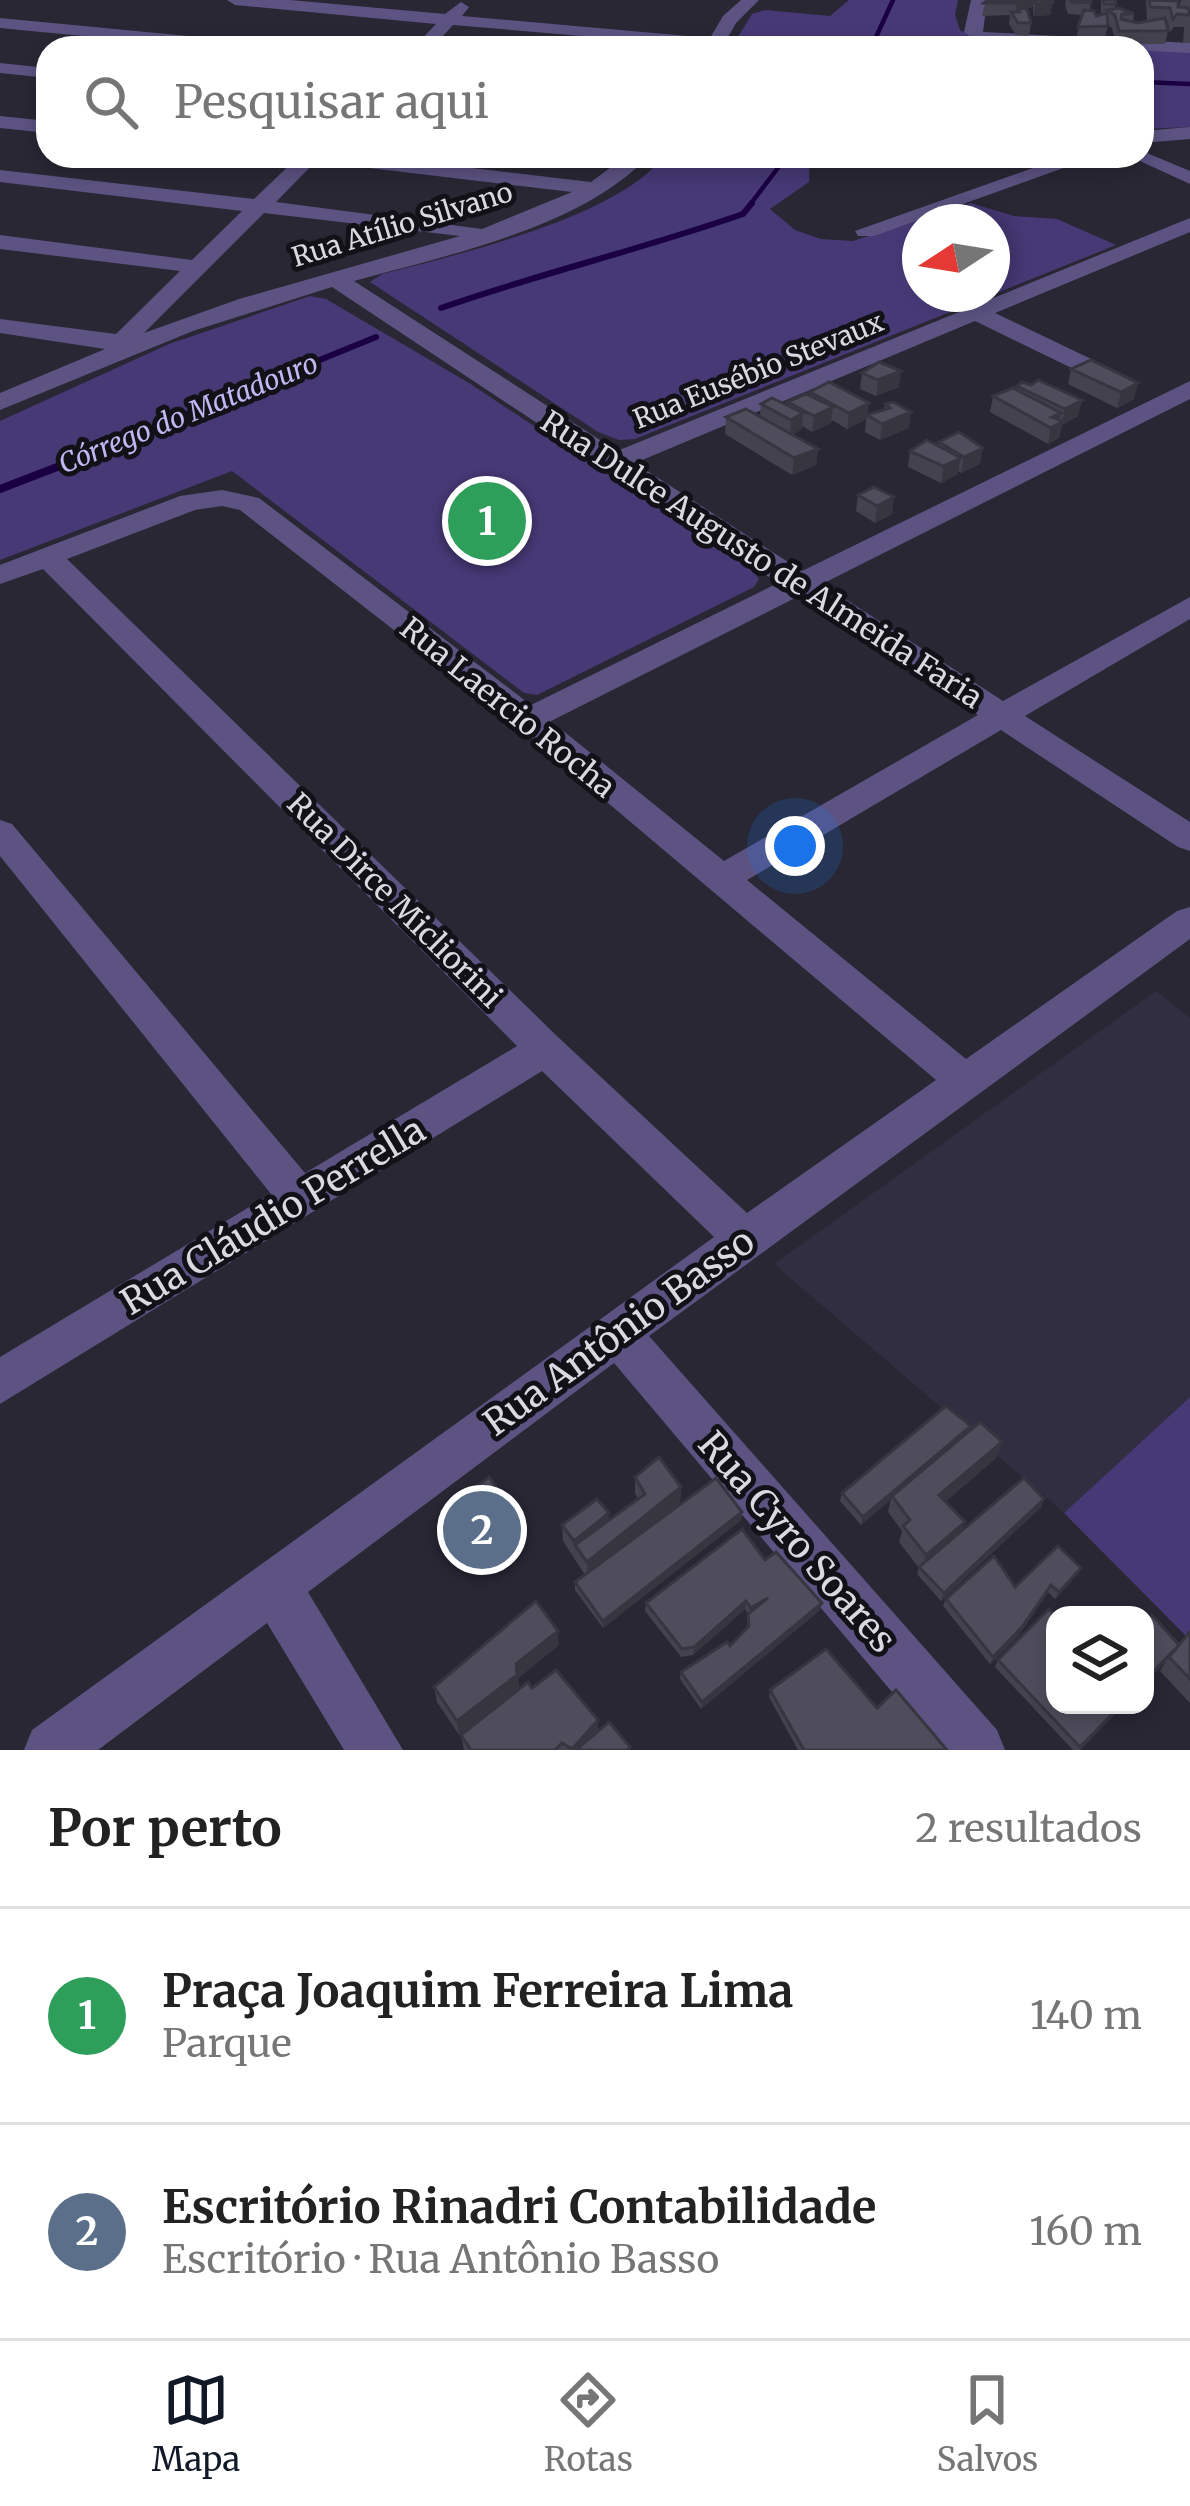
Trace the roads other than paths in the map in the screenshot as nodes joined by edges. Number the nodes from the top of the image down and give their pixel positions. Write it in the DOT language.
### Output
graph roads {
  1 [pos="235,0"];
  2 [pos="467,0"];
  3 [pos="751,0"];
  4 [pos="979,0"];
  5 [pos="451,20"];
  6 [pos="0,23"];
  7 [pos="136,36"];
  8 [pos="434,36"];
  9 [pos="613,36"];
  10 [pos="720,36"];
  11 [pos="977,36"];
  12 [pos="1154,46"];
  13 [pos="1190,48"];
  14 [pos="0,68"];
  15 [pos="36,72"];
  16 [pos="0,122"];
  17 [pos="36,126"];
  18 [pos="1190,133"];
  19 [pos="1154,136"];
  20 [pos="1154,162"];
  21 [pos="302,168"];
  22 [pos="416,168"];
  23 [pos="627,168"];
  24 [pos="1052,168"];
  25 [pos="0,176"];
  26 [pos="1190,178"];
  27 [pos="594,189"];
  28 [pos="261,205"];
  29 [pos="1190,224"];
  30 [pos="866,231"];
  31 [pos="491,233"];
  32 [pos="0,242"];
  33 [pos="198,267"];
  34 [pos="334,278"];
  35 [pos="174,290"];
  36 [pos="241,306"];
  37 [pos="976,313"];
  38 [pos="0,326"];
  39 [pos="113,351"];
  40 [pos="1182,395"];
  41 [pos="0,402"];
  42 [pos="615,462"];
  43 [pos="48,556"];
  44 [pos="0,575"];
  45 [pos="800,584"];
  46 [pos="1190,606"];
  47 [pos="1004,717"];
  48 [pos="529,719"];
  49 [pos="0,832"];
  50 [pos="1190,839"];
  51 [pos="720,880"];
  52 [pos="1190,920"];
  53 [pos="545,1049"];
  54 [pos="966,1082"];
  55 [pos="301,1199"];
  56 [pos="745,1239"];
  57 [pos="618,1334"];
  58 [pos="2,1378"];
  59 [pos="274,1585"];
  60 [pos="52,1750"];
  61 [pos="375,1750"];
  62 [pos="977,1750"];
  1 -- 5 [label="street"];
  2 -- 5 [label="street"];
  3 -- 10 [label="street"];
  4 -- 11 [label="street"];
  5 -- 8 [label="street"];
  5 -- 9 [label="street"];
  6 -- 7 [label="street"];
  12 -- 13 [label="street"];
  14 -- 15 [label="street"];
  16 -- 17 [label="street"];
  18 -- 19 [label="street"];
  20 -- 26 [label="street"];
  21 -- 28 [label="street"];
  22 -- 27 [label="street"];
  23 -- 27 [label="street, Rua Atílio Silvano"];
  24 -- 30 [label="street"];
  25 -- 28 [label="street"];
  27 -- 31 [label="street, Rua Atílio Silvano"];
  28 -- 31 [label="street"];
  28 -- 33 [label="street"];
  29 -- 37 [label="street, Rua Eusébio Stevaux"];
  31 -- 34 [label="street, Rua Atílio Silvano"];
  32 -- 33 [label="street"];
  33 -- 35 [label="street"];
  34 -- 36 [label="street, Rua Atílio Silvano"];
  34 -- 42 [label="street, Rua Dulce Augusto de Almeida Faria"];
  35 -- 36 [label="street"];
  35 -- 39 [label="street"];
  36 -- 39 [label="street, Rua Atílio Silvano"];
  37 -- 40 [label="street"];
  37 -- 42 [label="street, Rua Eusébio Stevaux"];
  38 -- 39 [label="street"];
  39 -- 41 [label="street, Rua Atílio Silvano"];
  40 -- 45 [label="street"];
  42 -- 45 [label="street, Rua Dulce Augusto de Almeida Faria"];
  43 -- 44 [label="street, Rua Laercio Rocha"];
  43 -- 48 [label="street, Rua Laercio Rocha"];
  43 -- 53 [label="street, Rua Dirce Micliorini"];
  45 -- 47 [label="street, Rua Dulce Augusto de Almeida Faria"];
  45 -- 48 [label="street"];
  46 -- 47 [label="street"];
  47 -- 50 [label="street, Rua Dulce Augusto de Almeida Faria"];
  47 -- 51 [label="street"];
  48 -- 51 [label="street, Rua Laercio Rocha"];
  49 -- 55 [label="street"];
  51 -- 54 [label="street, Rua Laercio Rocha"];
  52 -- 54 [label="street, Rua Antônio Basso"];
  53 -- 55 [label="street, Rua Cláudio Perrella"];
  53 -- 56 [label="street, Rua Dirce Micliorini"];
  54 -- 56 [label="street, Rua Antônio Basso"];
  55 -- 58 [label="street, Rua Cláudio Perrella"];
  56 -- 57 [label="street, Rua Antônio Basso"];
  57 -- 59 [label="street, Rua Antônio Basso"];
  57 -- 62 [label="street, Rua Cyro Soares"];
  59 -- 60 [label="street, Rua Antônio Basso"];
  59 -- 61 [label="street"];
}
